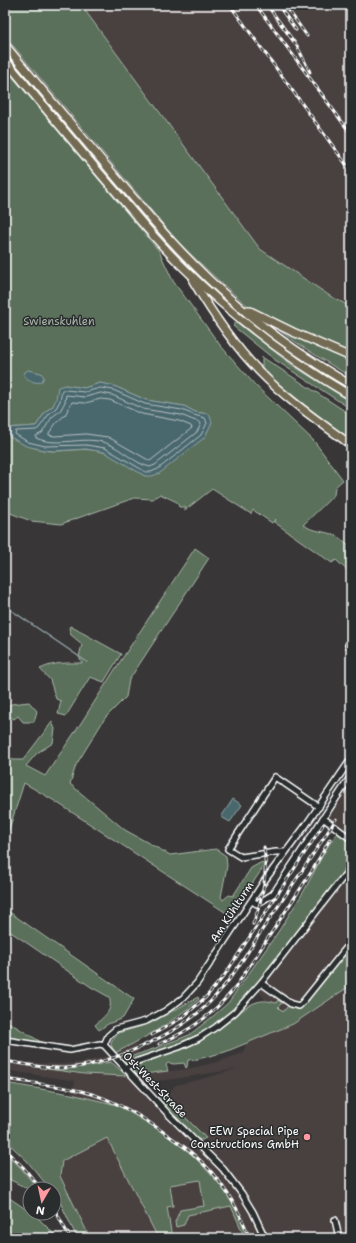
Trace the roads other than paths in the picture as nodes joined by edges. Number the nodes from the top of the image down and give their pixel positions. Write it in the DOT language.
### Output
graph roads {
  1 [pos="5,46"];
  2 [pos="5,60"];
  3 [pos="189,274"];
  4 [pos="235,304"];
  5 [pos="351,357"];
  6 [pos="351,385"];
  7 [pos="351,396"];
  8 [pos="351,445"];
  9 [pos="351,758"];
  10 [pos="351,776"];
  11 [pos="319,807"];
  12 [pos="323,818"];
  13 [pos="351,839"];
  14 [pos="285,852"];
  15 [pos="351,867"];
  16 [pos="252,901"];
  17 [pos="351,942"];
  18 [pos="261,983"];
  19 [pos="5,1040"];
  20 [pos="104,1045"];
  21 [pos="125,1069"];
  22 [pos="335,1220"];
  23 [pos="265,1238"];
  24 [pos="339,1238"];
  1 -- 4 [label="highway"];
  2 -- 3 [label="highway"];
  3 -- 7 [label="highway"];
  3 -- 8 [label="highway"];
  4 -- 5 [label="highway"];
  4 -- 6 [label="highway"];
  9 -- 11 [label="street, Am Kühlturm"];
  10 -- 12 [label="street"];
  11 -- 14 [label="street, Am Kühlturm"];
  11 -- 14 [label="street"];
  12 -- 13 [label="street"];
  12 -- 16 [label="street"];
  14 -- 16 [label="street, Am Kühlturm"];
  15 -- 18 [label="street"];
  16 -- 20 [label="street, Am Kühlturm"];
  17 -- 18 [label="street"];
  18 -- 21 [label="street"];
  19 -- 20 [label="street"];
  20 -- 21 [label="street, Ost-West-Straße"];
  21 -- 23 [label="street, Ost-West-Straße"];
  22 -- 24 [label="street"];
}
